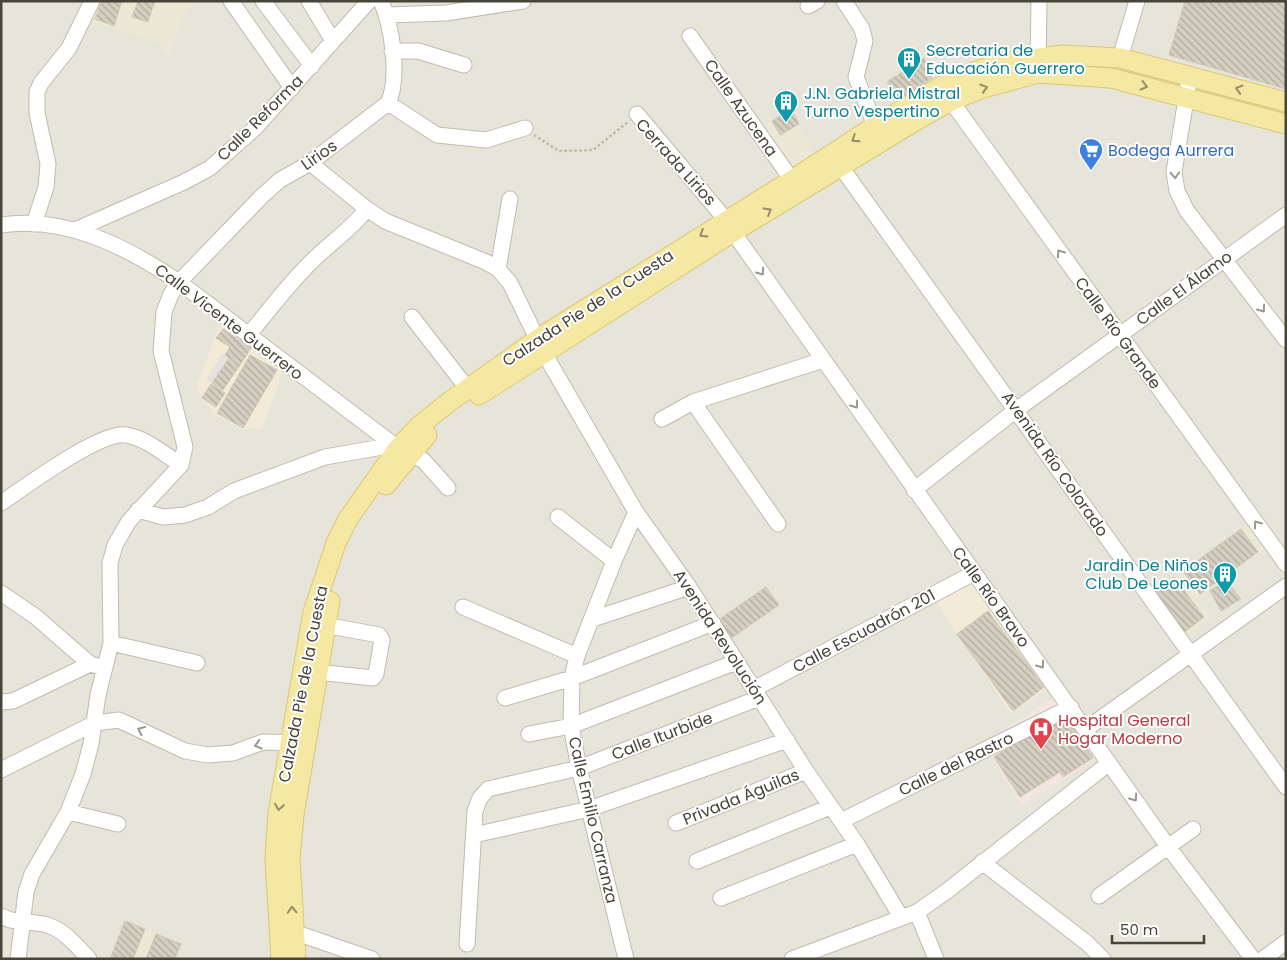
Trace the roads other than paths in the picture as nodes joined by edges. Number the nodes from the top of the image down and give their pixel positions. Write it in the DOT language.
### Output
graph roads {
  1 [pos="92,1"];
  2 [pos="231,1"];
  3 [pos="263,1"];
  4 [pos="309,1"];
  5 [pos="369,1"];
  6 [pos="523,1"];
  7 [pos="844,1"];
  8 [pos="1039,1"];
  9 [pos="1138,1"];
  10 [pos="449,7"];
  11 [pos="384,8"];
  12 [pos="690,36"];
  13 [pos="333,42"];
  14 [pos="392,51"];
  15 [pos="1120,58"];
  16 [pos="464,65"];
  17 [pos="1038,65"];
  18 [pos="312,66"];
  19 [pos="1190,75"];
  20 [pos="292,88"];
  21 [pos="1185,97"];
  22 [pos="951,101"];
  23 [pos="1286,102"];
  24 [pos="388,103"];
  25 [pos="637,114"];
  26 [pos="1286,124"];
  27 [pos="875,126"];
  28 [pos="524,128"];
  29 [pos="310,163"];
  30 [pos="841,167"];
  31 [pos="792,180"];
  32 [pos="510,199"];
  33 [pos="367,209"];
  34 [pos="1286,215"];
  35 [pos="34,224"];
  36 [pos="1,225"];
  37 [pos="730,226"];
  38 [pos="75,230"];
  39 [pos="1225,258"];
  40 [pos="498,269"];
  41 [pos="179,282"];
  42 [pos="412,317"];
  43 [pos="1120,335"];
  44 [pos="248,336"];
  45 [pos="1286,340"];
  46 [pos="542,345"];
  47 [pos="823,360"];
  48 [pos="467,388"];
  49 [pos="693,402"];
  50 [pos="1016,410"];
  51 [pos="662,419"];
  52 [pos="401,449"];
  53 [pos="181,464"];
  54 [pos="448,488"];
  55 [pos="914,490"];
  56 [pos="1,504"];
  57 [pos="138,510"];
  58 [pos="636,512"];
  59 [pos="558,517"];
  60 [pos="778,524"];
  61 [pos="614,560"];
  62 [pos="1286,564"];
  63 [pos="974,573"];
  64 [pos="1286,586"];
  65 [pos="689,587"];
  66 [pos="1,593"];
  67 [pos="463,607"];
  68 [pos="593,619"];
  69 [pos="713,623"];
  70 [pos="324,625"];
  71 [pos="111,643"];
  72 [pos="314,645"];
  73 [pos="1190,655"];
  74 [pos="577,656"];
  75 [pos="736,662"];
  76 [pos="197,663"];
  77 [pos="90,664"];
  78 [pos="105,668"];
  79 [pos="317,672"];
  80 [pos="572,678"];
  81 [pos="757,694"];
  82 [pos="505,698"];
  83 [pos="1,702"];
  84 [pos="1071,707"];
  85 [pos="95,722"];
  86 [pos="571,726"];
  87 [pos="1086,728"];
  88 [pos="529,734"];
  89 [pos="786,740"];
  90 [pos="298,742"];
  91 [pos="1110,763"];
  92 [pos="578,768"];
  93 [pos="1,770"];
  94 [pos="806,771"];
  95 [pos="1286,786"];
  96 [pos="830,807"];
  97 [pos="589,809"];
  98 [pos="68,812"];
  99 [pos="841,821"];
  100 [pos="676,823"];
  101 [pos="118,824"];
  102 [pos="1193,829"];
  103 [pos="474,835"];
  104 [pos="857,844"];
  105 [pos="1169,848"];
  106 [pos="697,861"];
  107 [pos="982,862"];
  108 [pos="1100,896"];
  109 [pos="721,898"];
  110 [pos="917,912"];
  111 [pos="1,916"];
  112 [pos="901,917"];
  113 [pos="23,924"];
  114 [pos="294,932"];
  115 [pos="1286,942"];
  116 [pos="467,944"];
  117 [pos="18,959"];
  118 [pos="89,959"];
  119 [pos="282,959"];
  120 [pos="296,959"];
  121 [pos="372,959"];
  122 [pos="626,959"];
  123 [pos="792,959"];
  124 [pos="936,959"];
  125 [pos="1103,959"];
  126 [pos="1253,959"];
  127 [pos="1263,959"];
  1 -- 35 [label="street"];
  2 -- 20 [label="street"];
  3 -- 18 [label="street"];
  4 -- 13 [label="street"];
  5 -- 13 [label="street, Calle Reforma"];
  6 -- 10 [label="street"];
  7 -- 27 [label="street"];
  8 -- 17 [label="street"];
  9 -- 15 [label="street"];
  10 -- 11 [label="street"];
  11 -- 14 [label="street"];
  12 -- 31 [label="street, Calle Azucena"];
  13 -- 18 [label="street, Calle Reforma"];
  14 -- 16 [label="street"];
  14 -- 24 [label="street"];
  15 -- 17 [label="main road, Calzada Pie de la Cuesta"];
  15 -- 19 [label="main road, Calzada Pie de la Cuesta"];
  17 -- 21 [label="main road, Calzada Pie de la Cuesta, one-way"];
  22 -- 17 [label="main road, Calzada Pie de la Cuesta, one-way"];
  17 -- 27 [label="main road, Calzada Pie de la Cuesta"];
  18 -- 20 [label="street, Calle Reforma"];
  19 -- 21 [label="street"];
  23 -- 19 [label="main road, Calzada Pie de la Cuesta, one-way"];
  20 -- 38 [label="street, Calle Reforma"];
  21 -- 26 [label="main road, Calzada Pie de la Cuesta"];
  21 -- 39 [label="street, one-way"];
  22 -- 30 [label="main road, Calzada Pie de la Cuesta"];
  43 -- 22 [label="street, Calle Río Grande, one-way"];
  24 -- 28 [label="street"];
  24 -- 29 [label="street, Lirios"];
  25 -- 37 [label="street, Cerrada Lirios"];
  27 -- 31 [label="main road, Calzada Pie de la Cuesta, one-way"];
  29 -- 33 [label="street"];
  29 -- 41 [label="street, Lirios"];
  37 -- 30 [label="main road, Calzada Pie de la Cuesta, one-way"];
  30 -- 50 [label="street, Avenida Río Colorado"];
  31 -- 37 [label="main road, Calzada Pie de la Cuesta"];
  32 -- 40 [label="street"];
  33 -- 40 [label="street"];
  33 -- 44 [label="street"];
  34 -- 39 [label="street, Calle El Álamo"];
  35 -- 36 [label="street, Calle Vicente Guerrero"];
  35 -- 38 [label="street, Calle Vicente Guerrero"];
  37 -- 46 [label="main road, Calzada Pie de la Cuesta"];
  37 -- 47 [label="street, Calle Río Bravo, one-way"];
  38 -- 41 [label="street, Calle Vicente Guerrero"];
  39 -- 43 [label="street, Calle El Álamo"];
  39 -- 45 [label="street, one-way"];
  40 -- 46 [label="street, Avenida Revolución"];
  41 -- 44 [label="street, Calle Vicente Guerrero"];
  41 -- 53 [label="street, Lirios"];
  42 -- 48 [label="street"];
  43 -- 50 [label="street, Calle El Álamo"];
  62 -- 43 [label="street, Calle Río Grande, one-way"];
  44 -- 52 [label="street, Calle Vicente Guerrero"];
  46 -- 48 [label="main road, Calzada Pie de la Cuesta"];
  46 -- 52 [label="main road, Calzada Pie de la Cuesta"];
  46 -- 58 [label="street, Avenida Revolución"];
  47 -- 49 [label="street"];
  47 -- 55 [label="street, Calle Río Bravo, one-way"];
  48 -- 52 [label="main road, Calzada Pie de la Cuesta"];
  49 -- 51 [label="street"];
  49 -- 60 [label="street"];
  50 -- 55 [label="street, Calle El Álamo"];
  50 -- 73 [label="street, Avenida Río Colorado"];
  52 -- 54 [label="street, Calle Vicente Guerrero"];
  52 -- 57 [label="street"];
  52 -- 70 [label="main road, Calzada Pie de la Cuesta"];
  52 -- 72 [label="main road, Calzada Pie de la Cuesta"];
  53 -- 56 [label="street"];
  53 -- 57 [label="street"];
  55 -- 63 [label="street, Calle Río Bravo"];
  57 -- 71 [label="street"];
  58 -- 61 [label="street, Calle Emilio Carranza"];
  58 -- 65 [label="street, Avenida Revolución"];
  59 -- 61 [label="street"];
  61 -- 68 [label="street, Calle Emilio Carranza"];
  63 -- 81 [label="street, Calle Escuadrón 201"];
  63 -- 84 [label="street, Calle Río Bravo, one-way"];
  64 -- 73 [label="street"];
  65 -- 68 [label="street"];
  65 -- 69 [label="street, Avenida Revolución"];
  66 -- 77 [label="street"];
  67 -- 74 [label="street"];
  68 -- 74 [label="street, Calle Emilio Carranza"];
  69 -- 75 [label="street, Avenida Revolución"];
  69 -- 80 [label="street"];
  70 -- 72 [label="main road, Calzada Pie de la Cuesta"];
  70 -- 79 [label="street"];
  71 -- 76 [label="street"];
  71 -- 78 [label="street"];
  72 -- 79 [label="main road, Calzada Pie de la Cuesta"];
  72 -- 90 [label="main road, Calzada Pie de la Cuesta"];
  73 -- 87 [label="street"];
  73 -- 95 [label="street, Avenida Río Colorado"];
  74 -- 80 [label="street, Calle Emilio Carranza"];
  75 -- 81 [label="street, Avenida Revolución"];
  75 -- 86 [label="street"];
  77 -- 78 [label="street"];
  77 -- 83 [label="street"];
  78 -- 85 [label="street"];
  79 -- 90 [label="main road, Calzada Pie de la Cuesta"];
  80 -- 82 [label="street"];
  80 -- 86 [label="street, Calle Emilio Carranza"];
  81 -- 89 [label="street, Avenida Revolución"];
  81 -- 92 [label="street, Calle Iturbide"];
  84 -- 87 [label="street, Calle Río Bravo"];
  84 -- 99 [label="street, Calle del Rastro"];
  90 -- 85 [label="street, one-way"];
  85 -- 93 [label="street"];
  85 -- 98 [label="street"];
  86 -- 88 [label="street"];
  86 -- 92 [label="street, Calle Emilio Carranza"];
  87 -- 91 [label="street, Calle Río Bravo"];
  89 -- 94 [label="street, Avenida Revolución"];
  89 -- 97 [label="street"];
  114 -- 90 [label="main road, Calzada Pie de la Cuesta, one-way"];
  90 -- 119 [label="main road, Calzada Pie de la Cuesta, one-way"];
  91 -- 105 [label="street, Calle Río Bravo, one-way"];
  91 -- 107 [label="street"];
  92 -- 97 [label="street, Calle Emilio Carranza"];
  92 -- 103 [label="street, Calle Iturbide"];
  94 -- 96 [label="street, Avenida Revolución"];
  94 -- 100 [label="street, Privada Águilas"];
  96 -- 99 [label="street, Avenida Revolución"];
  96 -- 106 [label="street"];
  97 -- 103 [label="street"];
  97 -- 122 [label="street, Calle Emilio Carranza"];
  98 -- 101 [label="street"];
  98 -- 113 [label="street"];
  99 -- 104 [label="street, Avenida Revolución"];
  102 -- 105 [label="street"];
  103 -- 116 [label="street"];
  104 -- 109 [label="street"];
  104 -- 112 [label="street, Avenida Revolución"];
  105 -- 108 [label="street"];
  105 -- 126 [label="street, Calle Río Bravo"];
  107 -- 110 [label="street"];
  107 -- 125 [label="street"];
  110 -- 112 [label="street"];
  110 -- 124 [label="street"];
  111 -- 113 [label="street"];
  112 -- 123 [label="street"];
  113 -- 117 [label="street"];
  113 -- 118 [label="street"];
  114 -- 120 [label="main road, Calzada Pie de la Cuesta"];
  114 -- 121 [label="street"];
  115 -- 127 [label="street"];
}
